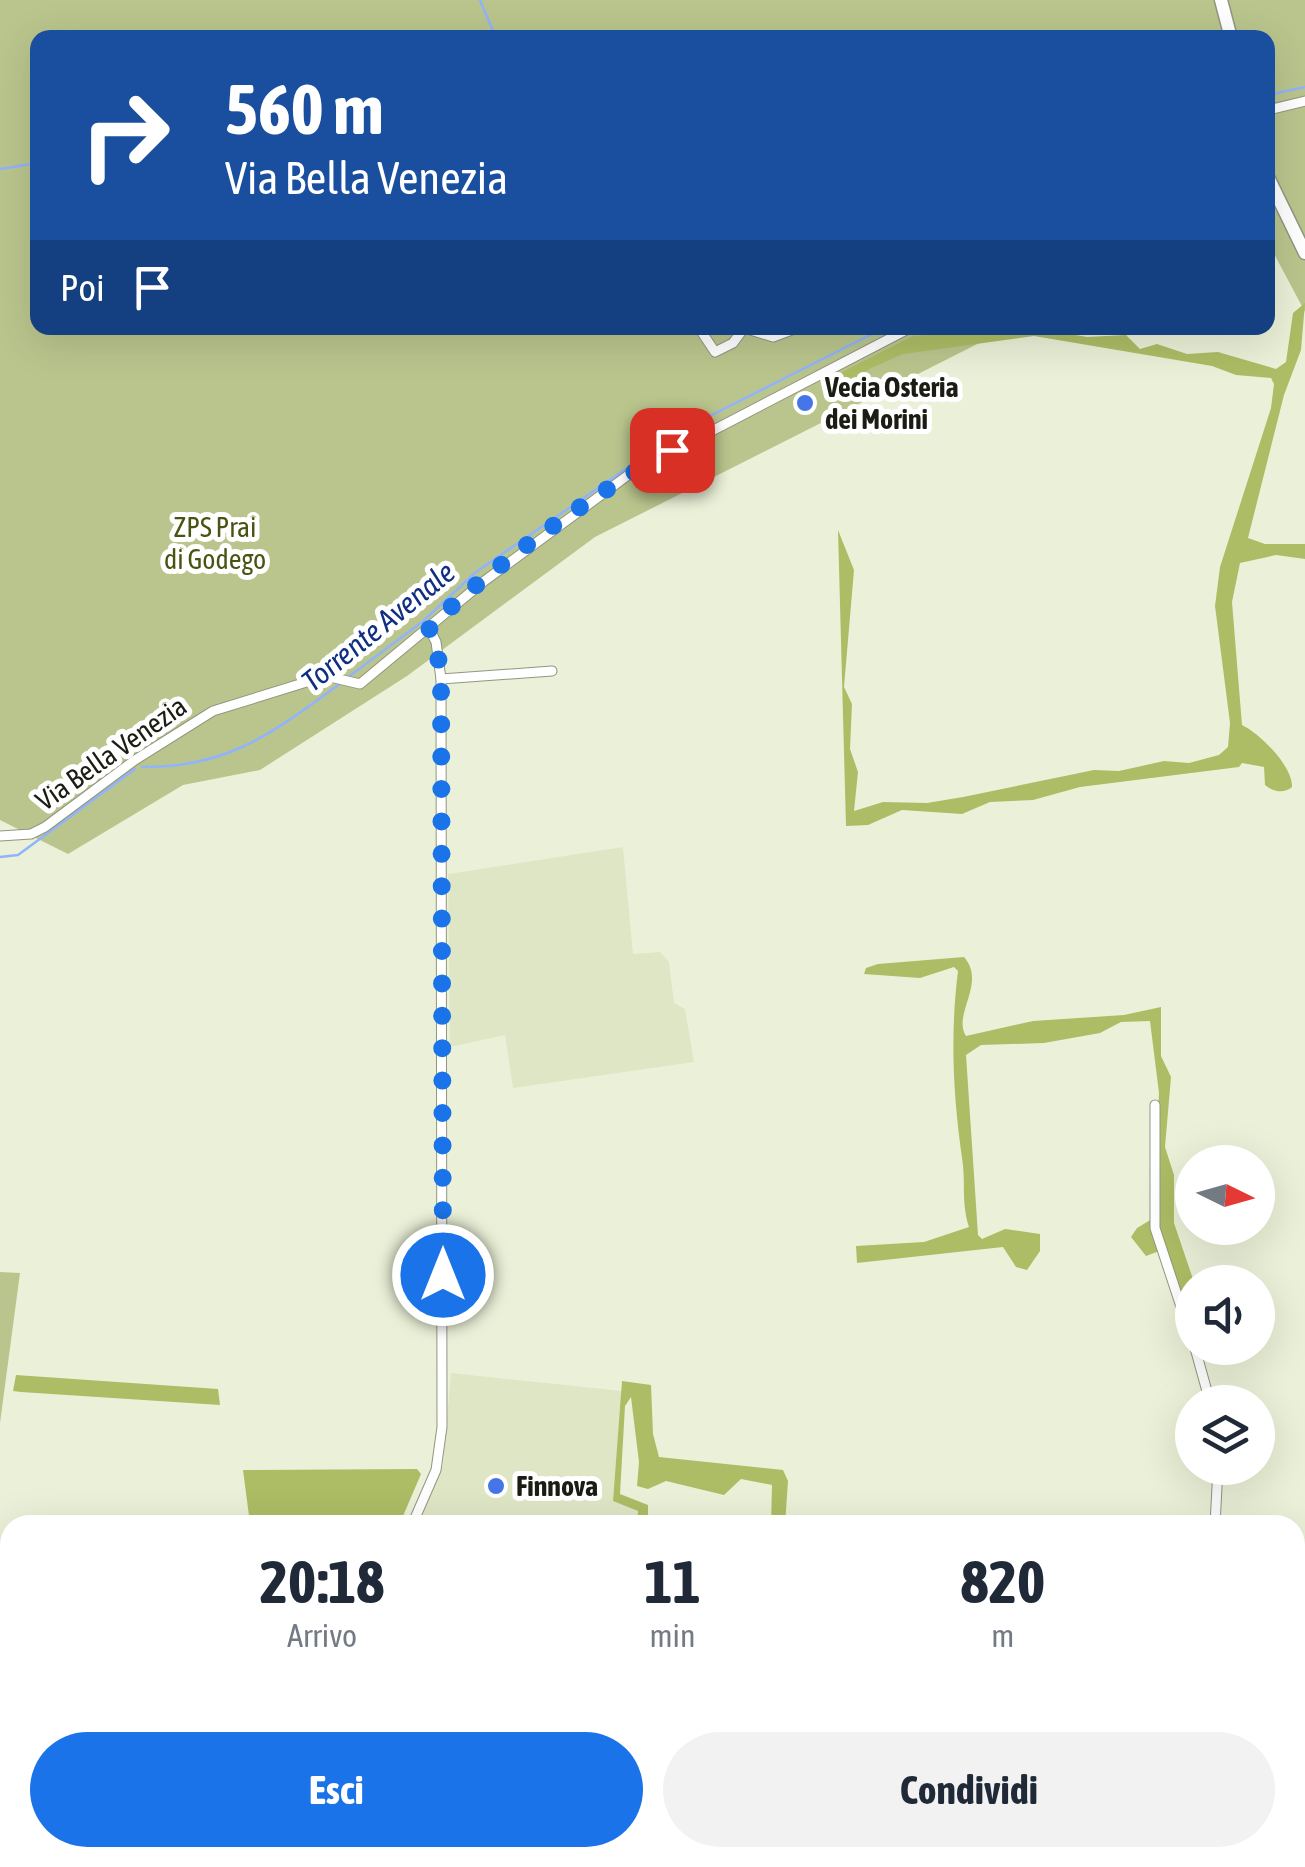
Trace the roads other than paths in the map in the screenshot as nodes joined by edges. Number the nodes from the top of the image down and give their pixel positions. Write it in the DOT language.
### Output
graph roads {
  1 [pos="1221,0"];
  2 [pos="1229,30"];
  3 [pos="1305,101"];
  4 [pos="1275,108"];
  5 [pos="1275,192"];
  6 [pos="1305,253"];
  7 [pos="703,335"];
  8 [pos="737,335"];
  9 [pos="897,335"];
  10 [pos="429,628"];
  11 [pos="552,671"];
  12 [pos="441,678"];
  13 [pos="0,836"];
  14 [pos="1155,1105"];
  15 [pos="1175,1287"];
  16 [pos="1217,1485"];
  17 [pos="416,1515"];
  18 [pos="1216,1515"];
  1 -- 2 [label="main road"];
  3 -- 4 [label="street"];
  5 -- 6 [label="main road"];
  7 -- 8 [label="street"];
  9 -- 10 [label="street, Via Bella Venezia"];
  10 -- 12 [label="street"];
  10 -- 13 [label="street, Via Bella Venezia"];
  11 -- 12 [label="street"];
  12 -- 17 [label="street"];
  14 -- 15 [label="street"];
  16 -- 18 [label="street"];
}
